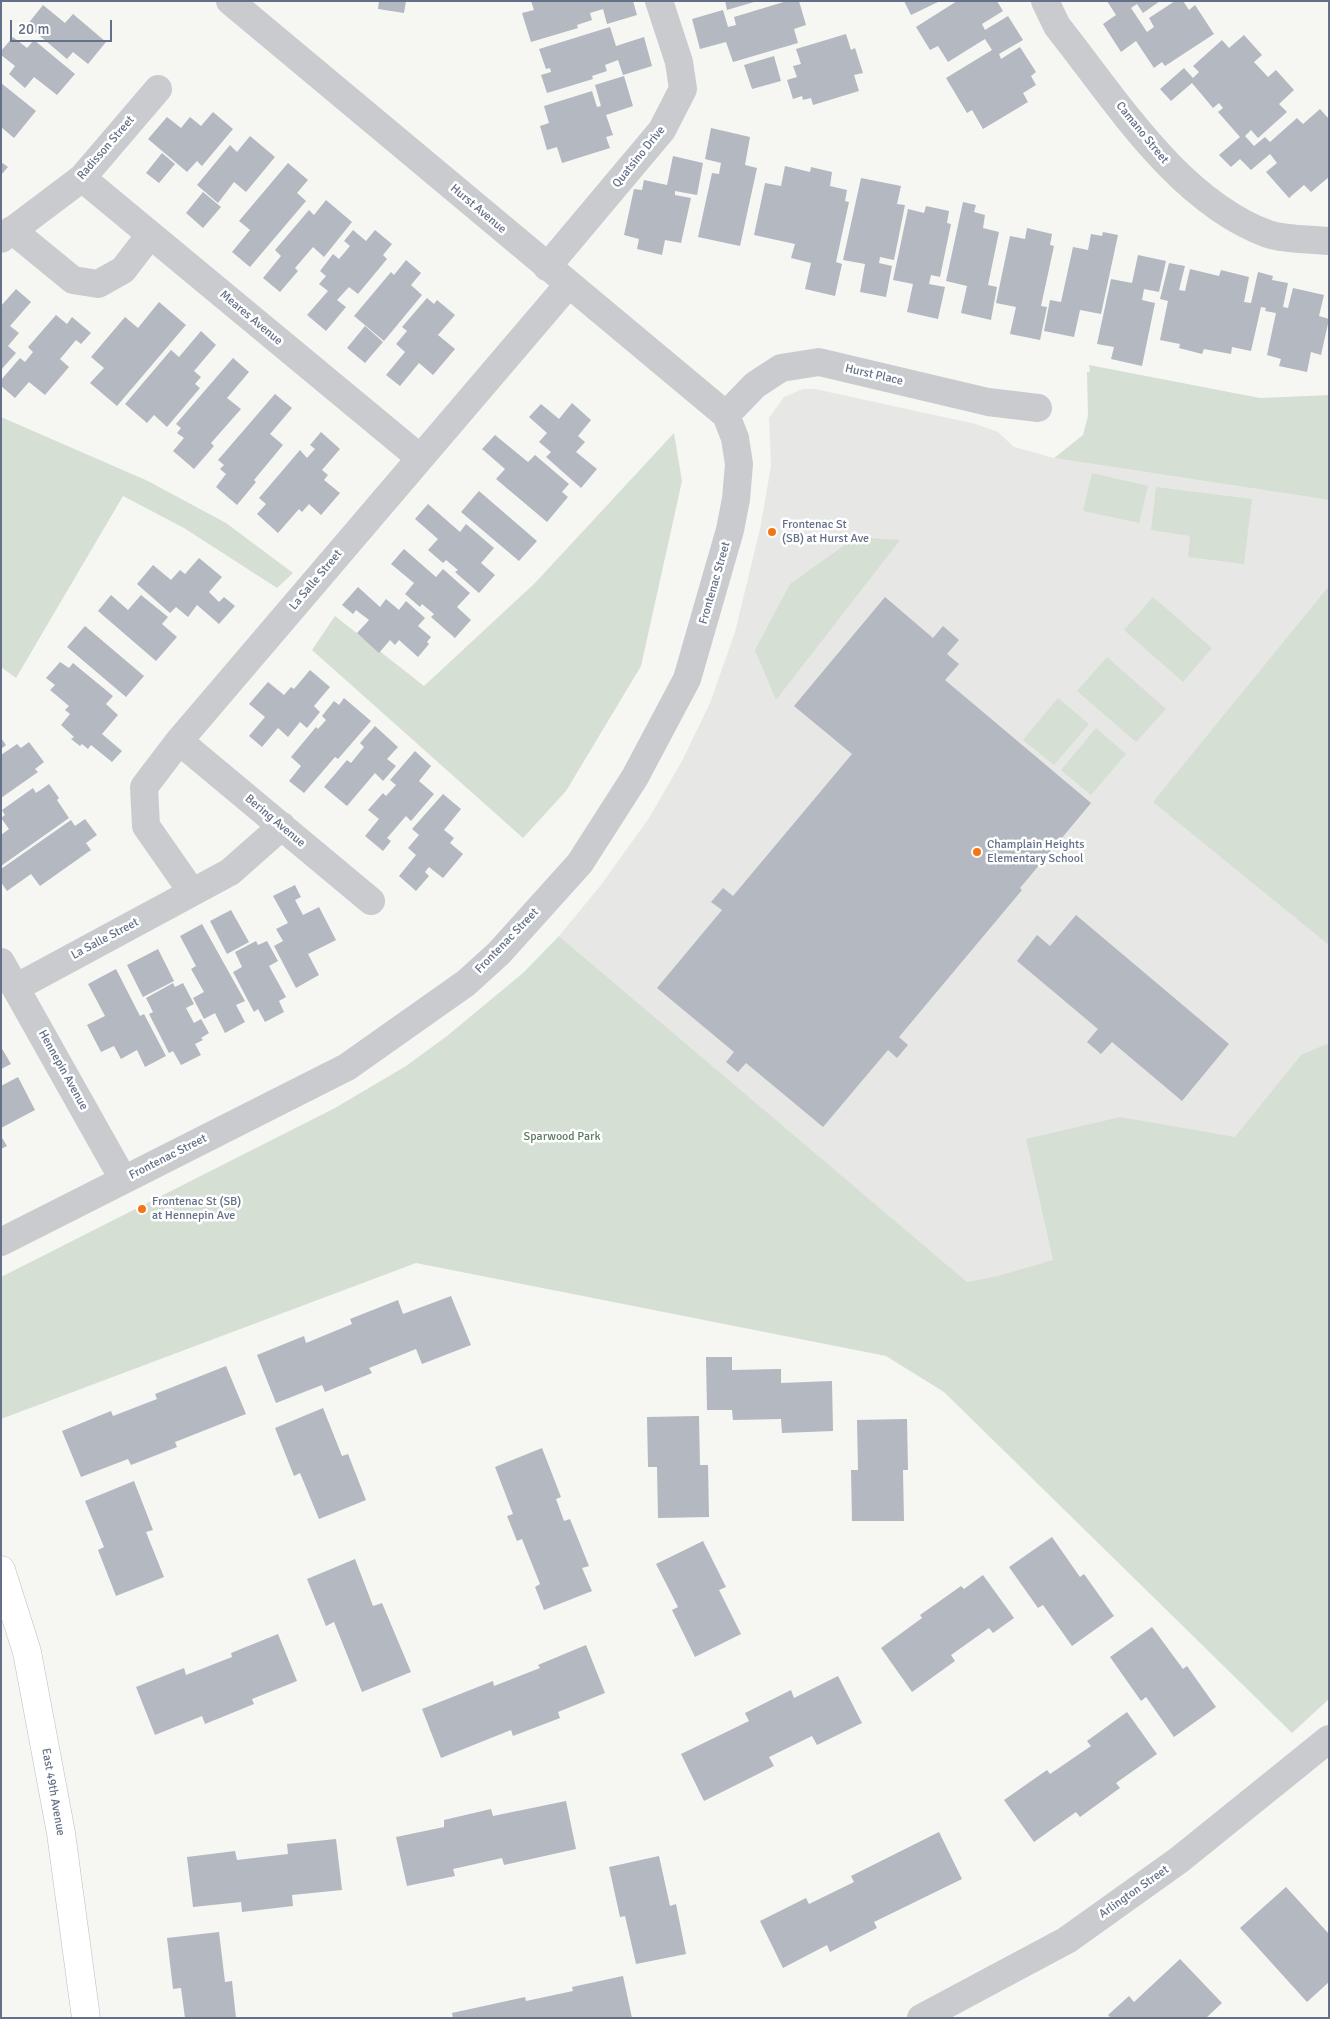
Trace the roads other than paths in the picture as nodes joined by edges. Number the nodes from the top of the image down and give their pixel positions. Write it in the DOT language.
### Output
graph roads {
  1 [pos="230,1"];
  2 [pos="659,1"];
  3 [pos="1045,1"];
  4 [pos="158,89"];
  5 [pos="82,178"];
  6 [pos="7,235"];
  7 [pos="150,235"];
  8 [pos="1329,241"];
  9 [pos="547,267"];
  10 [pos="568,285"];
  11 [pos="1038,408"];
  12 [pos="726,415"];
  13 [pos="420,458"];
  14 [pos="179,741"];
  15 [pos="282,826"];
  16 [pos="192,892"];
  17 [pos="371,902"];
  18 [pos="1,962"];
  19 [pos="17,987"];
  20 [pos="123,1179"];
  21 [pos="1,1242"];
  22 [pos="1,1570"];
  23 [pos="1329,1739"];
  24 [pos="86,2018"];
  25 [pos="921,2018"];
  1 -- 9 [label="street, Hurst Avenue"];
  2 -- 9 [label="street, Quatsino Drive"];
  3 -- 8 [label="street, Camano Street"];
  4 -- 5 [label="street, Radisson Street"];
  5 -- 6 [label="street, Radisson Street"];
  5 -- 7 [label="street, Meares Avenue"];
  6 -- 7 [label="street"];
  7 -- 13 [label="street, Meares Avenue"];
  9 -- 10 [label="street, Hurst Avenue"];
  10 -- 12 [label="street, Hurst Avenue"];
  10 -- 13 [label="street, La Salle Street"];
  11 -- 12 [label="street, Hurst Place"];
  12 -- 20 [label="street, Frontenac Street"];
  13 -- 14 [label="street, La Salle Street"];
  14 -- 15 [label="street, Bering Avenue"];
  14 -- 16 [label="street, La Salle Street"];
  15 -- 16 [label="street, La Salle Street"];
  15 -- 17 [label="street, Bering Avenue"];
  16 -- 19 [label="street, La Salle Street"];
  18 -- 19 [label="street, Hennepin Avenue"];
  19 -- 20 [label="street, Hennepin Avenue"];
  20 -- 21 [label="street, Frontenac Street"];
  22 -- 24 [label="street, East 49th Avenue"];
  23 -- 25 [label="street, Arlington Street"];
}
